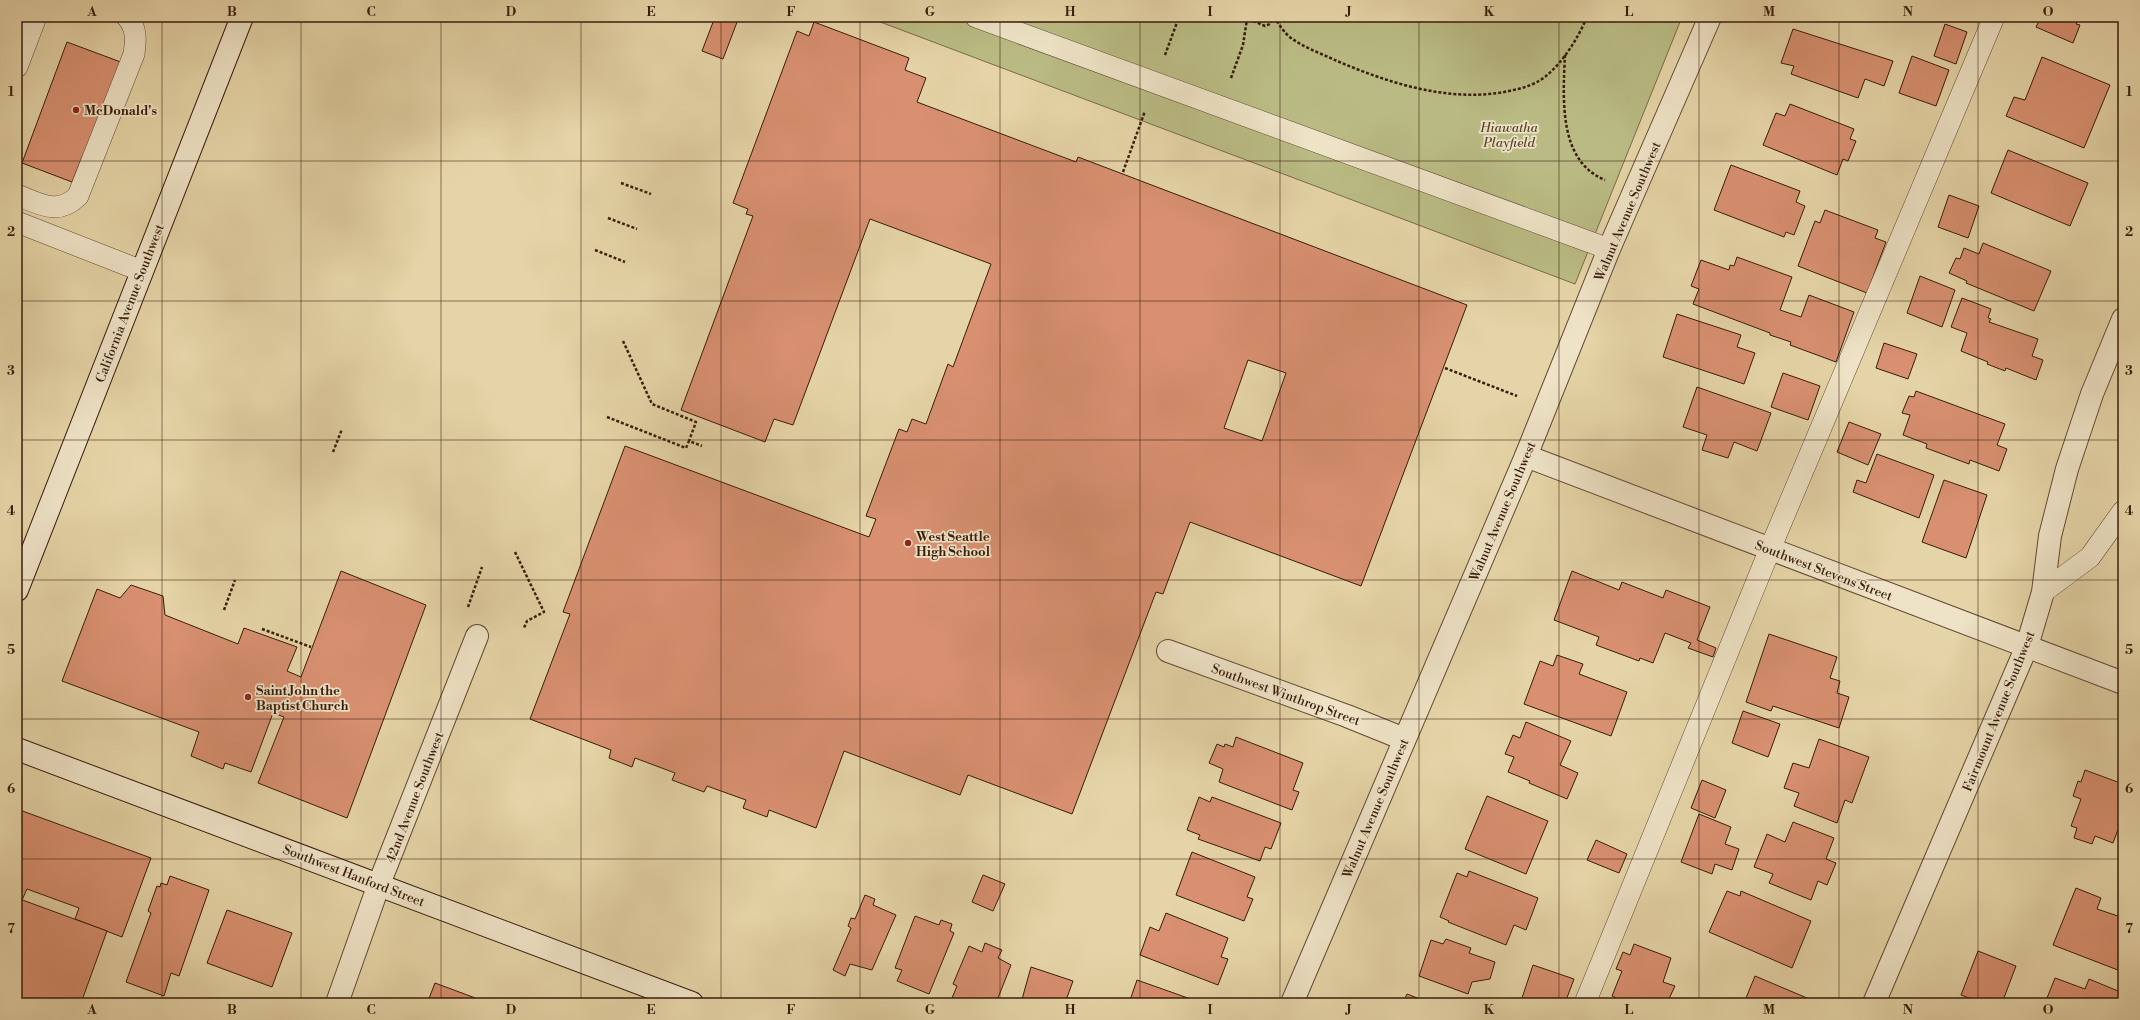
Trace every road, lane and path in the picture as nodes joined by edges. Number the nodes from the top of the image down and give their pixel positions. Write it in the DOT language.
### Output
graph roads {
  1 [pos="36,17"];
  2 [pos="127,17"];
  3 [pos="242,17"];
  4 [pos="976,17"];
  5 [pos="1179,17"];
  6 [pos="1273,17"];
  7 [pos="1587,17"];
  8 [pos="1710,17"];
  9 [pos="1994,17"];
  10 [pos="1246,18"];
  11 [pos="1565,55"];
  12 [pos="1164,60"];
  13 [pos="17,67"];
  14 [pos="1230,80"];
  15 [pos="1146,110"];
  16 [pos="1123,172"];
  17 [pos="1611,182"];
  18 [pos="621,183"];
  19 [pos="651,194"];
  20 [pos="17,195"];
  21 [pos="608,218"];
  22 [pos="17,222"];
  23 [pos="637,229"];
  24 [pos="1609,249"];
  25 [pos="595,250"];
  26 [pos="625,262"];
  27 [pos="142,271"];
  28 [pos="2123,319"];
  29 [pos="622,341"];
  30 [pos="1445,368"];
  31 [pos="1521,397"];
  32 [pos="607,418"];
  33 [pos="342,429"];
  34 [pos="689,441"];
  35 [pos="702,446"];
  36 [pos="333,452"];
  37 [pos="1526,456"];
  38 [pos="2123,511"];
  39 [pos="1770,549"];
  40 [pos="515,552"];
  41 [pos="482,567"];
  42 [pos="235,580"];
  43 [pos="17,590"];
  44 [pos="2043,592"];
  45 [pos="468,607"];
  46 [pos="224,610"];
  47 [pos="524,628"];
  48 [pos="262,629"];
  49 [pos="477,636"];
  50 [pos="2027,646"];
  51 [pos="312,647"];
  52 [pos="1168,651"];
  53 [pos="2123,683"];
  54 [pos="1404,739"];
  55 [pos="17,749"];
  56 [pos="379,884"];
  57 [pos="337,1003"];
  58 [pos="692,1003"];
  59 [pos="1292,1003"];
  60 [pos="1585,1003"];
  61 [pos="1874,1003"];
  1 -- 13 [label="lane"];
  2 -- 20 [label="lane"];
  3 -- 27 [label="street, California Avenue Southwest"];
  4 -- 24 [label="lane"];
  5 -- 12 [label="path"];
  6 -- 10 [label="path"];
  6 -- 11 [label="path"];
  7 -- 11 [label="path"];
  8 -- 24 [label="street, Walnut Avenue Southwest"];
  9 -- 39 [label="lane"];
  10 -- 14 [label="path"];
  11 -- 17 [label="path"];
  15 -- 16 [label="path"];
  18 -- 19 [label="path"];
  21 -- 23 [label="path"];
  22 -- 27 [label="lane"];
  24 -- 37 [label="street, Walnut Avenue Southwest"];
  25 -- 26 [label="path"];
  27 -- 43 [label="street, California Avenue Southwest"];
  28 -- 44 [label="street, Fairmount Avenue Southwest"];
  29 -- 34 [label="path"];
  30 -- 31 [label="path"];
  32 -- 34 [label="path"];
  33 -- 36 [label="path"];
  34 -- 35 [label="path"];
  37 -- 39 [label="street, Southwest Stevens Street"];
  37 -- 54 [label="street, Walnut Avenue Southwest"];
  38 -- 44 [label="lane"];
  39 -- 50 [label="street, Southwest Stevens Street"];
  39 -- 60 [label="lane"];
  40 -- 47 [label="path"];
  41 -- 45 [label="path"];
  42 -- 46 [label="path"];
  44 -- 50 [label="street, Fairmount Avenue Southwest"];
  48 -- 51 [label="path"];
  49 -- 56 [label="street, 42nd Avenue Southwest"];
  50 -- 53 [label="street, Southwest Stevens Street"];
  50 -- 61 [label="street, Fairmount Avenue Southwest"];
  52 -- 54 [label="street, Southwest Winthrop Street"];
  54 -- 59 [label="street, Walnut Avenue Southwest"];
  55 -- 56 [label="street, Southwest Hanford Street"];
  56 -- 57 [label="street, 42nd Avenue Southwest"];
  56 -- 58 [label="street, Southwest Hanford Street"];
}
